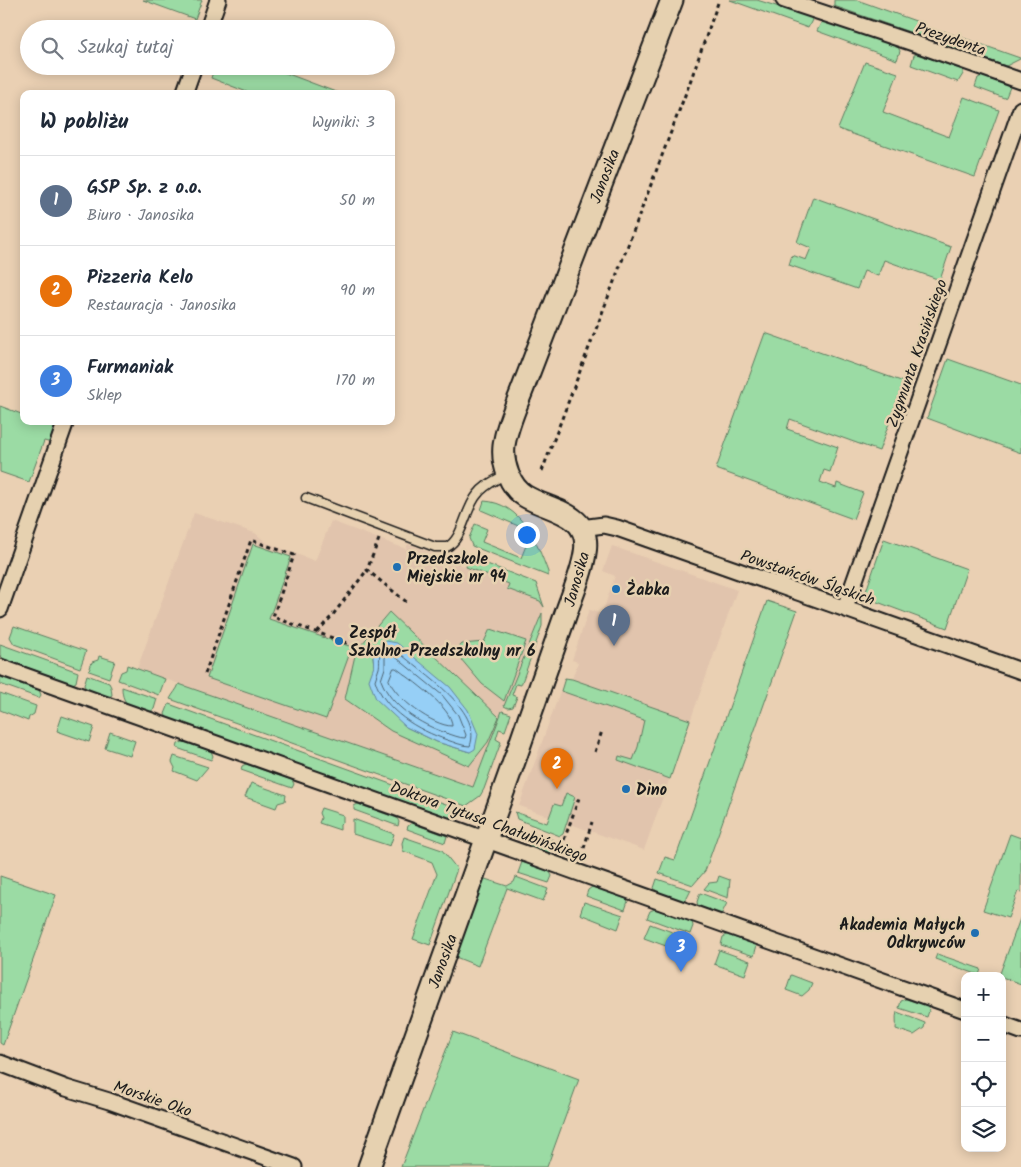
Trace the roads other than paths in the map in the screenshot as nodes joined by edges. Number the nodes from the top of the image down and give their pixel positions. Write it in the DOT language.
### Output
graph roads {
  1 [pos="218,0"];
  2 [pos="672,0"];
  3 [pos="784,0"];
  4 [pos="211,20"];
  5 [pos="191,75"];
  6 [pos="1021,81"];
  7 [pos="185,90"];
  8 [pos="1021,109"];
  9 [pos="65,425"];
  10 [pos="508,473"];
  11 [pos="306,498"];
  12 [pos="581,528"];
  13 [pos="845,608"];
  14 [pos="0,609"];
  15 [pos="0,667"];
  16 [pos="1021,671"];
  17 [pos="486,839"];
  18 [pos="961,1009"];
  19 [pos="1006,1025"];
  20 [pos="1021,1031"];
  21 [pos="0,1063"];
  22 [pos="294,1167"];
  23 [pos="369,1167"];
  1 -- 4 [label="street"];
  2 -- 10 [label="street, Janosika"];
  3 -- 6 [label="street, Prezydenta"];
  5 -- 7 [label="street"];
  8 -- 13 [label="street, Zygmunta Krasińskiego"];
  9 -- 14 [label="street"];
  10 -- 11 [label="lane"];
  10 -- 12 [label="street, Janosika"];
  12 -- 13 [label="street, Powstańców Śląskich"];
  12 -- 17 [label="street, Janosika"];
  13 -- 16 [label="street, Powstańców Śląskich"];
  15 -- 17 [label="street, Doktora Tytusa Chałubińskiego"];
  17 -- 18 [label="street, Doktora Tytusa Chałubińskiego"];
  17 -- 23 [label="street, Janosika"];
  19 -- 20 [label="street"];
  21 -- 22 [label="street, Morskie Oko"];
}
